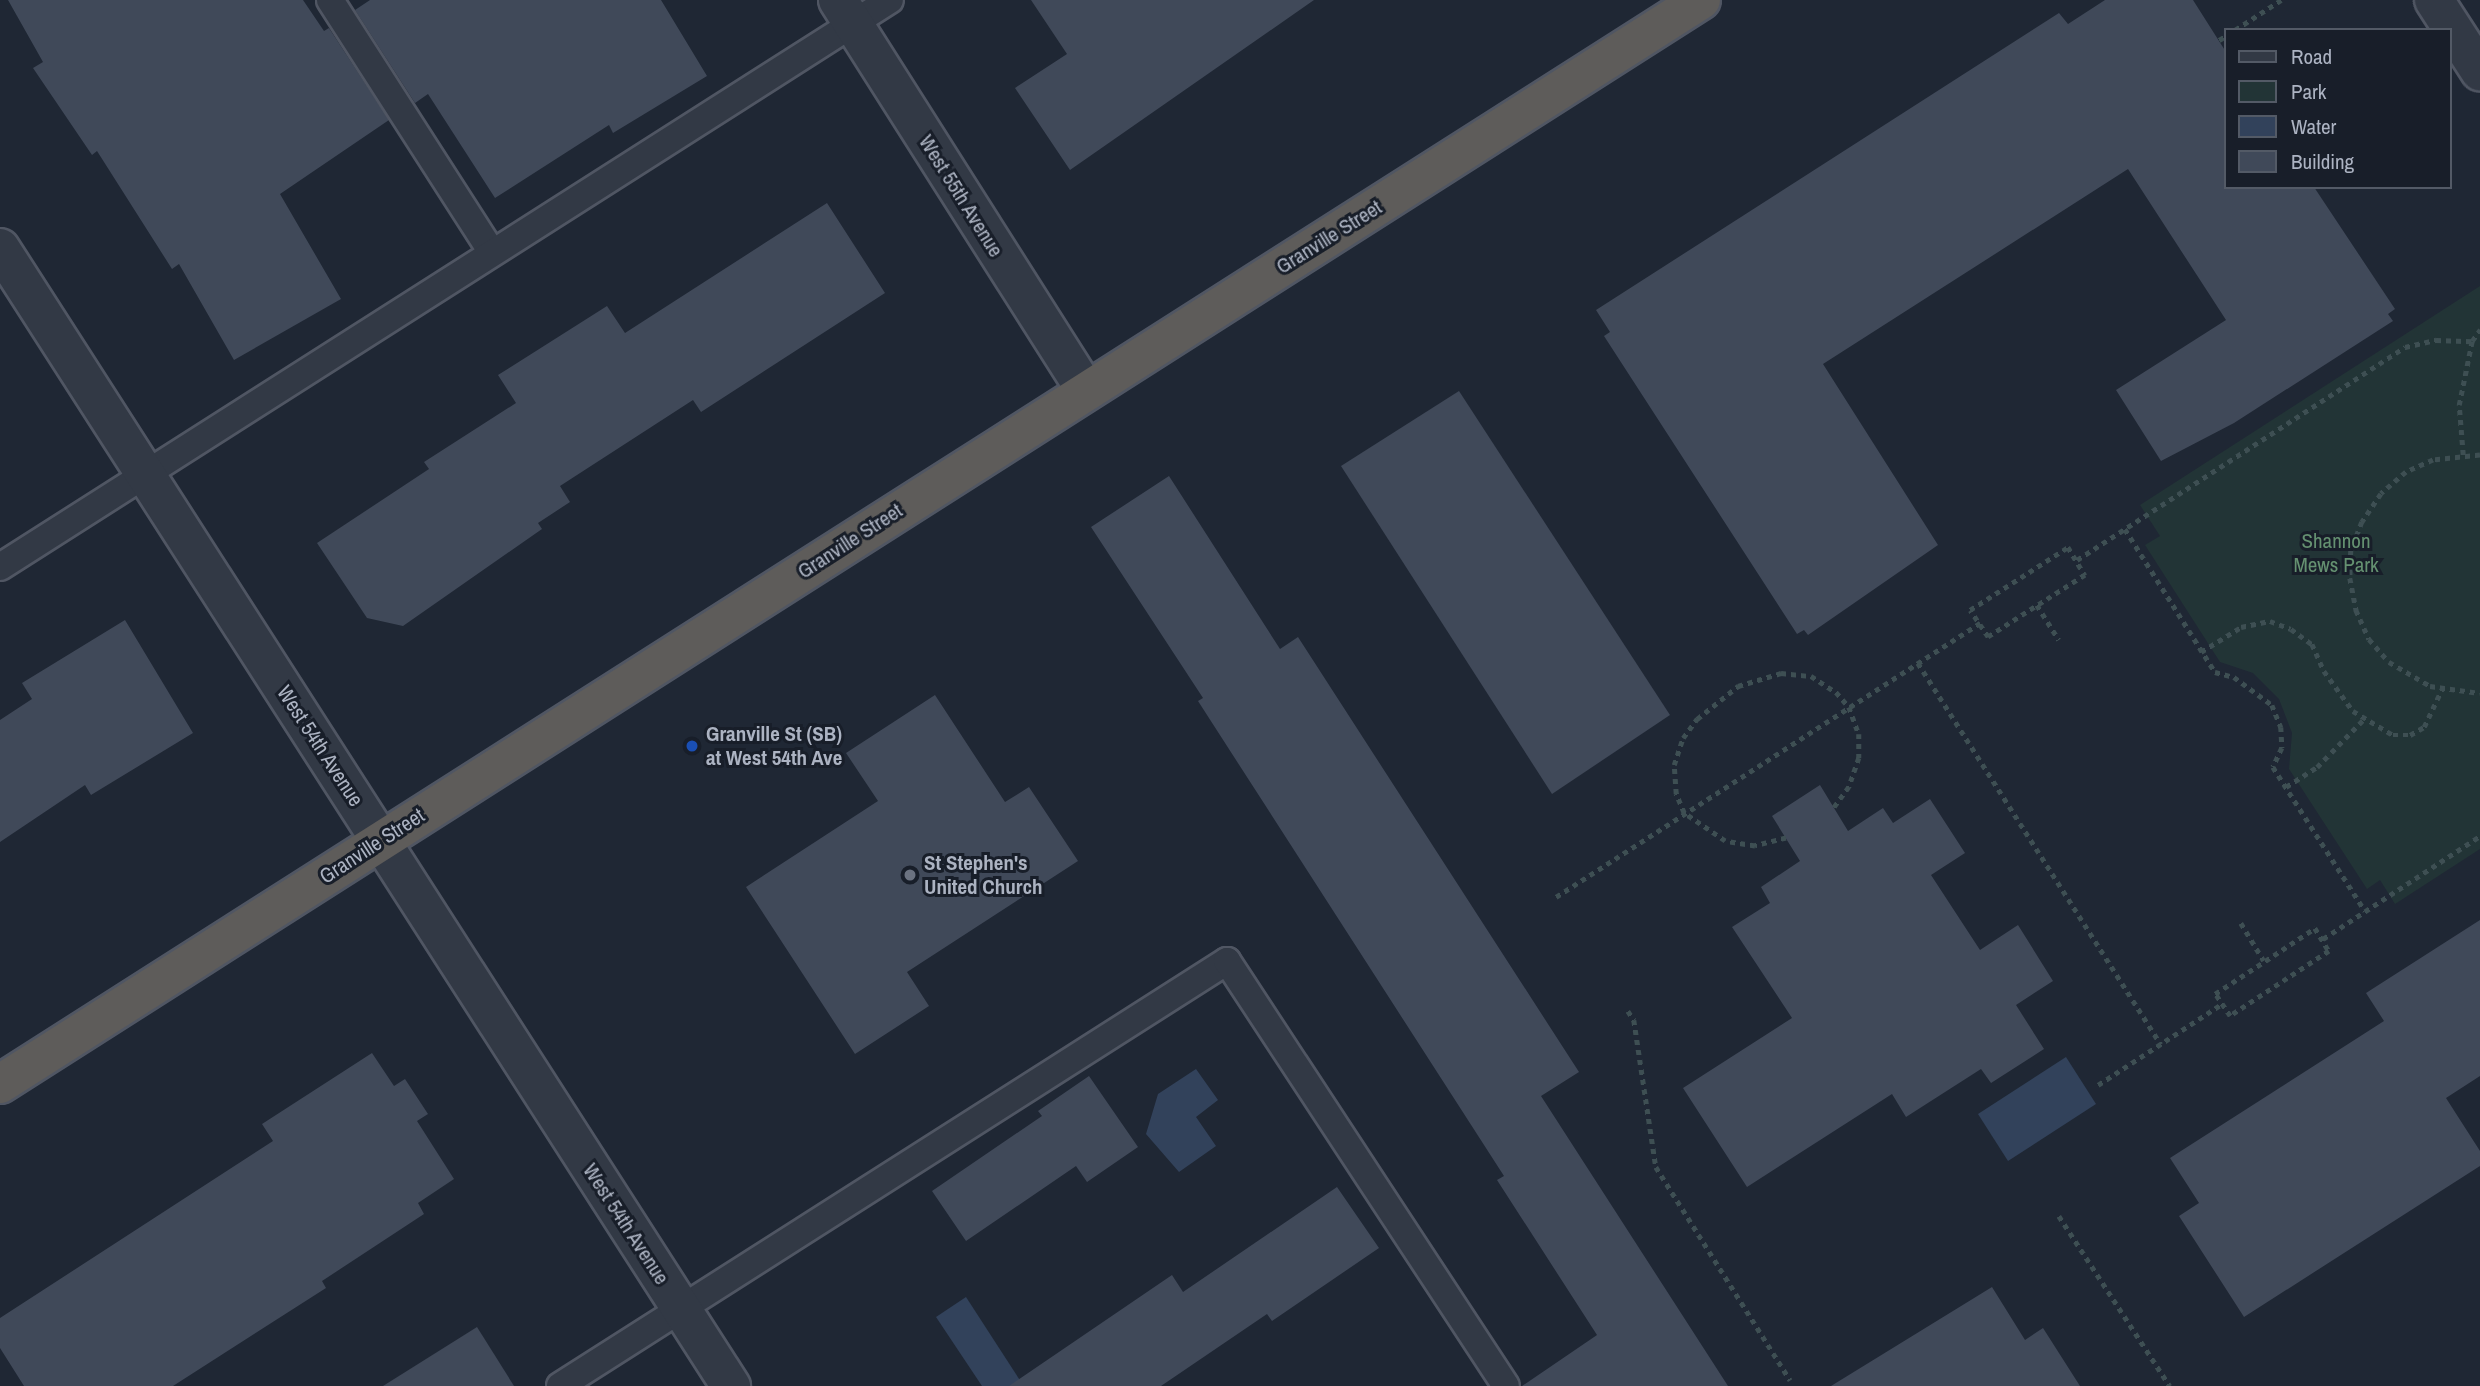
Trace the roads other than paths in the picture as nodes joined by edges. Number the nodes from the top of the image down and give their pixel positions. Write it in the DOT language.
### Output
graph roads {
  1 [pos="330,0"];
  2 [pos="890,0"];
  3 [pos="1701,0"];
  4 [pos="2440,2"];
  5 [pos="846,12"];
  6 [pos="2480,71"];
  7 [pos="0,248"];
  8 [pos="492,252"];
  9 [pos="1086,391"];
  10 [pos="145,474"];
  11 [pos="0,567"];
  12 [pos="381,841"];
  13 [pos="0,1084"];
  14 [pos="680,1308"];
  15 [pos="560,1386"];
  16 [pos="731,1386"];
  17 [pos="1506,1386"];
  1 -- 8 [label="lane"];
  2 -- 5 [label="lane"];
  3 -- 9 [label="highway, Granville Street"];
  4 -- 6 [label="street"];
  5 -- 8 [label="lane"];
  5 -- 9 [label="street, West 55th Avenue"];
  7 -- 10 [label="street, West 54th Avenue"];
  8 -- 10 [label="lane"];
  9 -- 12 [label="highway, Granville Street"];
  10 -- 11 [label="lane"];
  10 -- 12 [label="street, West 54th Avenue"];
  12 -- 13 [label="highway, Granville Street"];
  12 -- 14 [label="street, West 54th Avenue"];
  14 -- 15 [label="lane"];
  14 -- 16 [label="street, West 54th Avenue"];
  14 -- 17 [label="lane"];
}
